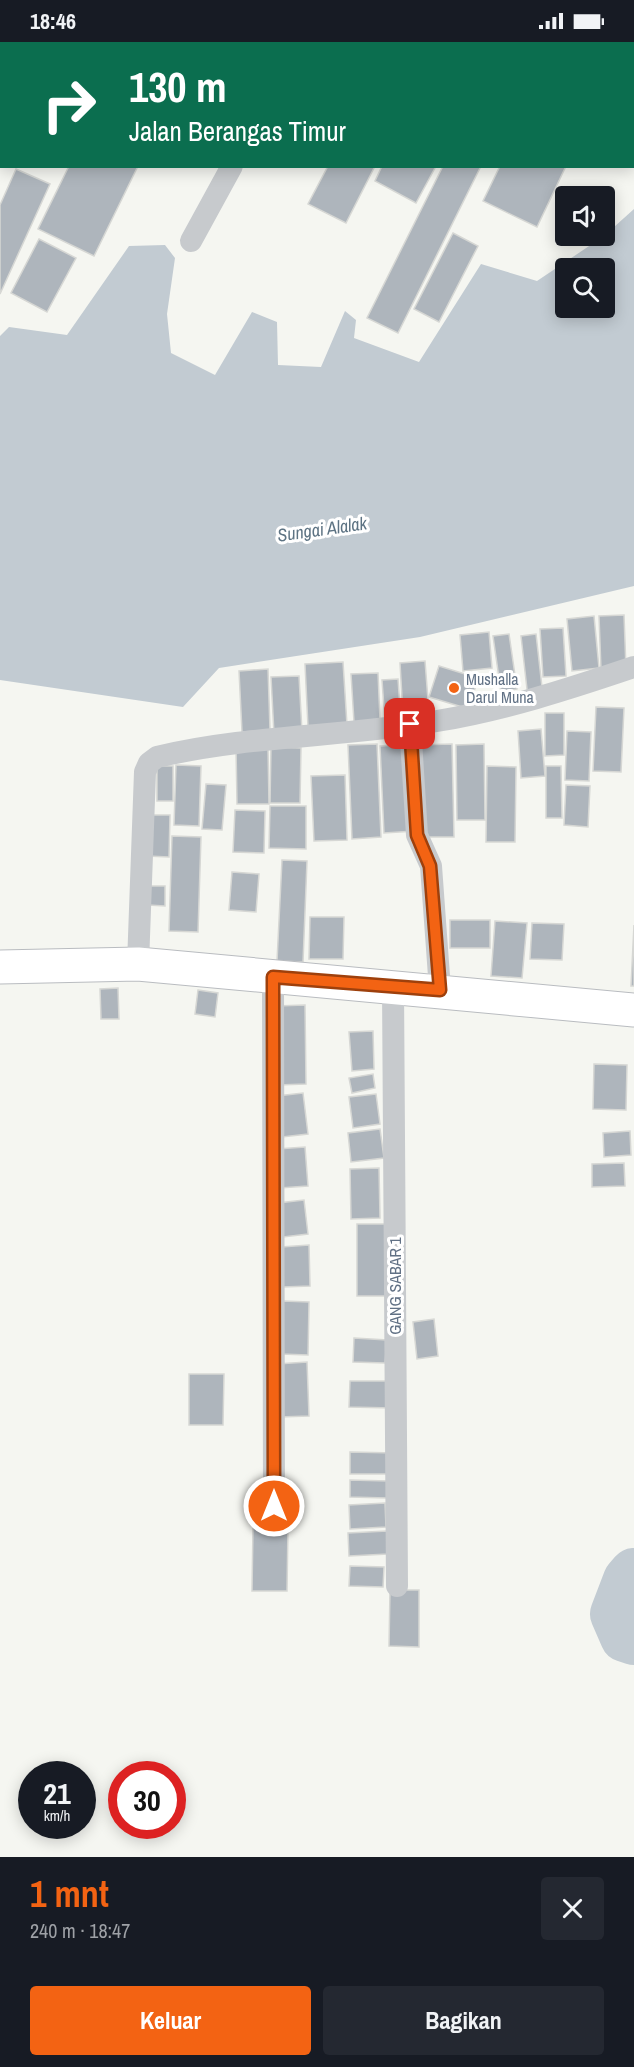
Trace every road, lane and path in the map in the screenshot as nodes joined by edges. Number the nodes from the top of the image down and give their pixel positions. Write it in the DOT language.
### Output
graph roads {
  1 [pos="231,168"];
  2 [pos="190,241"];
  3 [pos="634,667"];
  4 [pos="410,724"];
  5 [pos="138,964"];
  6 [pos="0,967"];
  7 [pos="273,977"];
  8 [pos="393,987"];
  9 [pos="440,990"];
  10 [pos="634,1010"];
  11 [pos="274,1506"];
  12 [pos="397,1586"];
  1 -- 2 [label="street"];
  3 -- 4 [label="street"];
  4 -- 5 [label="street"];
  4 -- 9 [label="street"];
  5 -- 6 [label="main road"];
  5 -- 7 [label="main road"];
  7 -- 8 [label="main road"];
  7 -- 11 [label="street"];
  8 -- 9 [label="main road"];
  8 -- 12 [label="street, GANG SABAR 1"];
  9 -- 10 [label="main road"];
}
